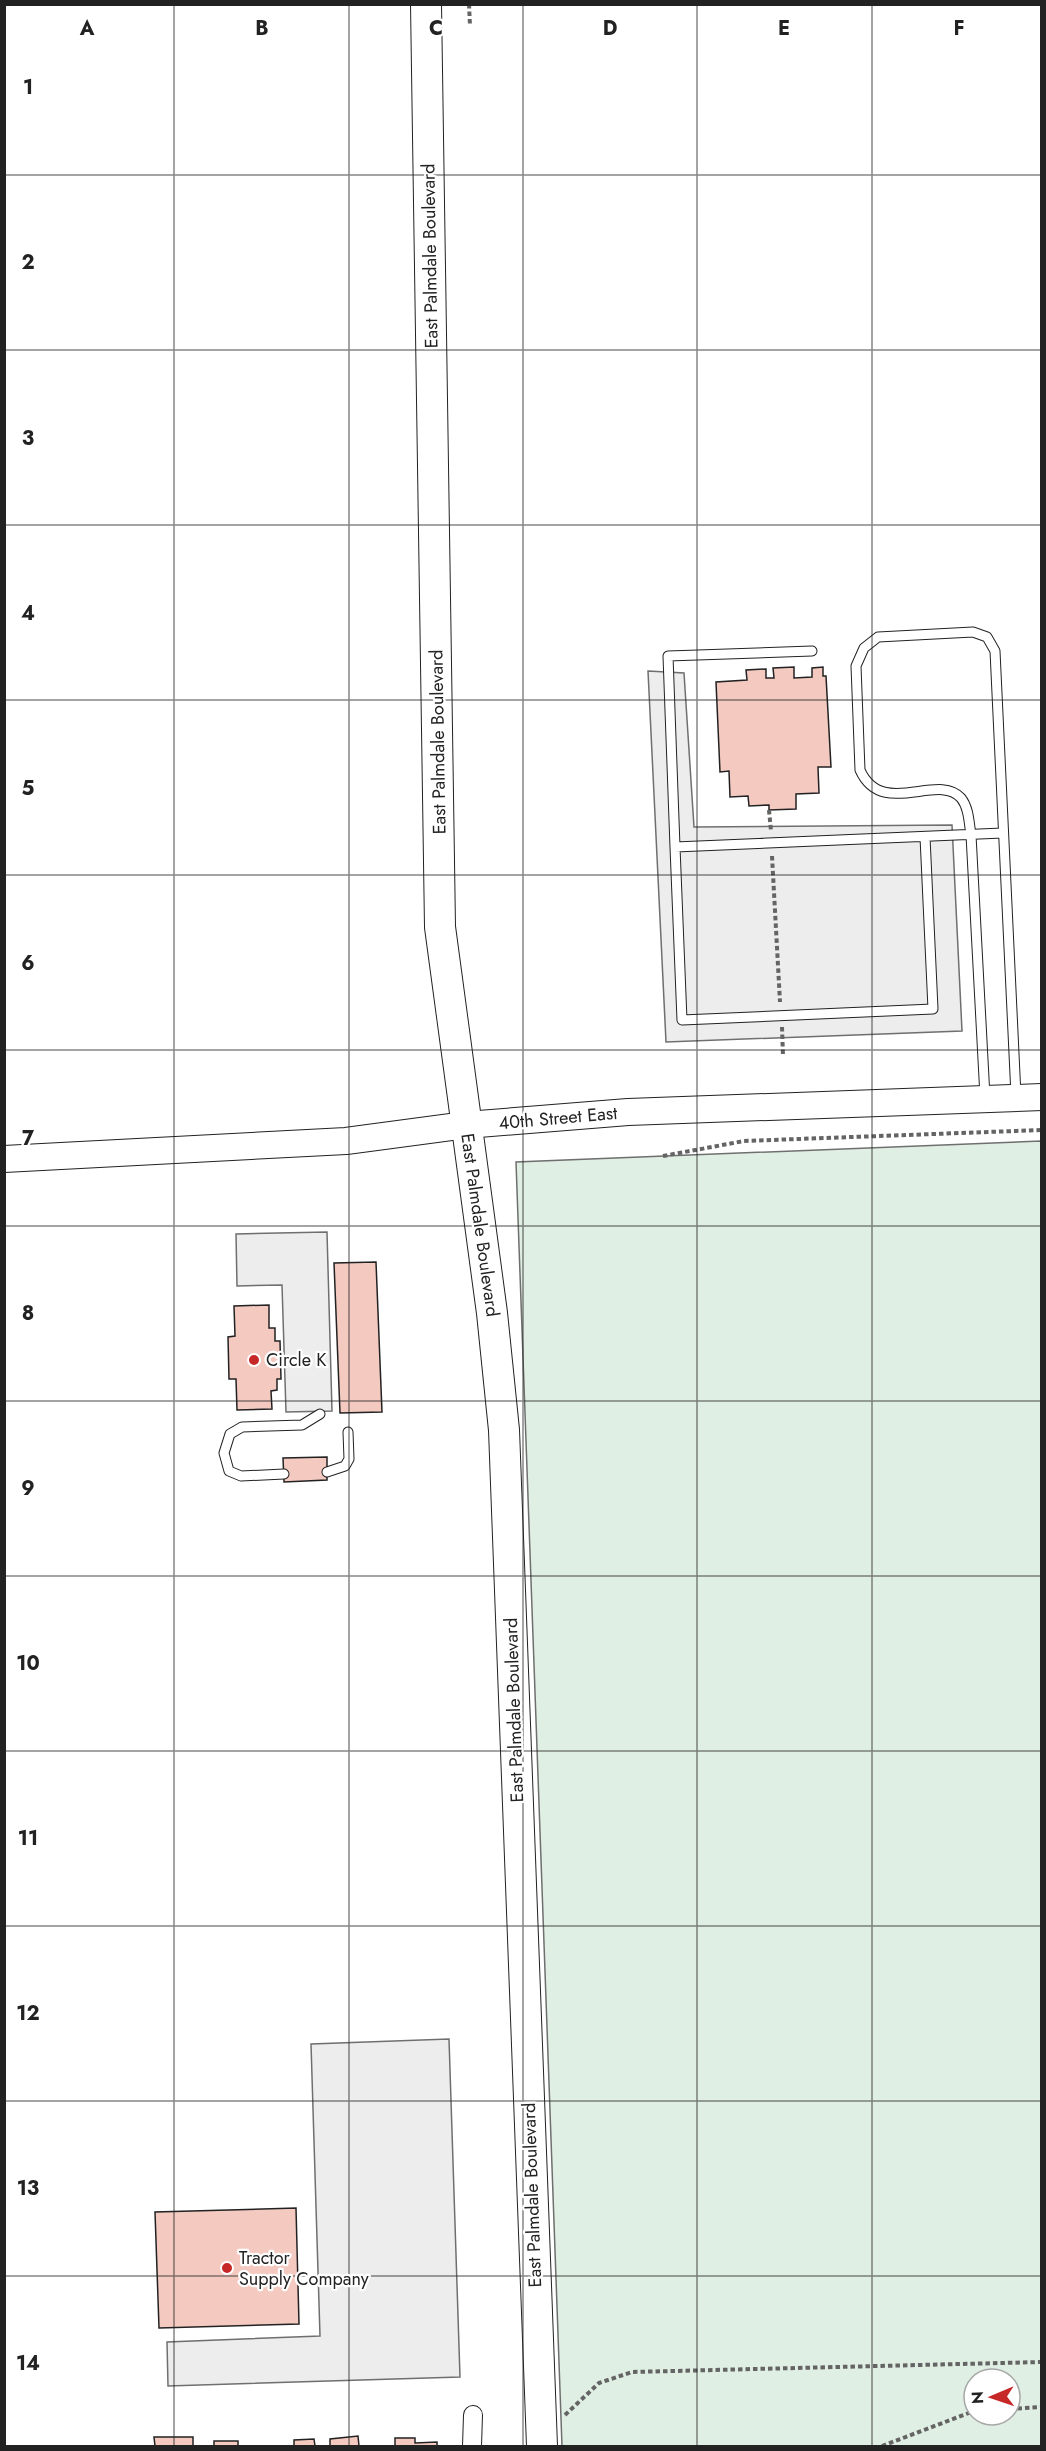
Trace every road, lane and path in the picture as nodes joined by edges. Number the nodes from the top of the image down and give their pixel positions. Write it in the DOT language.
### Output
graph roads {
  1 [pos="426,4"];
  2 [pos="469,4"];
  3 [pos="470,26"];
  4 [pos="812,651"];
  5 [pos="769,810"];
  6 [pos="1004,833"];
  7 [pos="971,835"];
  8 [pos="925,837"];
  9 [pos="771,843"];
  10 [pos="675,847"];
  11 [pos="781,1016"];
  12 [pos="783,1056"];
  13 [pos="1041,1097"];
  14 [pos="1016,1098"];
  15 [pos="985,1099"];
  16 [pos="466,1125"];
  17 [pos="1041,1130"];
  18 [pos="663,1156"];
  19 [pos="4,1159"];
  20 [pos="320,1414"];
  21 [pos="348,1432"];
  22 [pos="327,1472"];
  23 [pos="284,1474"];
  24 [pos="1041,2362"];
  25 [pos="1041,2407"];
  26 [pos="1022,2408"];
  27 [pos="473,2415"];
  28 [pos="962,2416"];
  29 [pos="541,2442"];
  30 [pos="472,2446"];
  31 [pos="882,2446"];
  1 -- 16 [label="highway, East Palmdale Boulevard"];
  2 -- 3 [label="path"];
  4 -- 10 [label="lane"];
  5 -- 9 [label="path"];
  6 -- 7 [label="lane"];
  6 -- 7 [label="lane"];
  6 -- 14 [label="lane"];
  7 -- 8 [label="lane"];
  7 -- 15 [label="lane"];
  8 -- 9 [label="lane"];
  8 -- 11 [label="lane"];
  9 -- 10 [label="lane"];
  9 -- 11 [label="path"];
  10 -- 11 [label="lane"];
  11 -- 12 [label="path"];
  13 -- 14 [label="main road, 40th Street East"];
  14 -- 15 [label="main road, 40th Street East"];
  15 -- 16 [label="main road, 40th Street East"];
  16 -- 19 [label="main road, 40th Street East"];
  16 -- 29 [label="highway, East Palmdale Boulevard"];
  17 -- 18 [label="path"];
  20 -- 23 [label="lane"];
  21 -- 22 [label="lane"];
  24 -- 29 [label="path"];
  25 -- 26 [label="path"];
  27 -- 30 [label="street"];
  28 -- 31 [label="path"];
}
